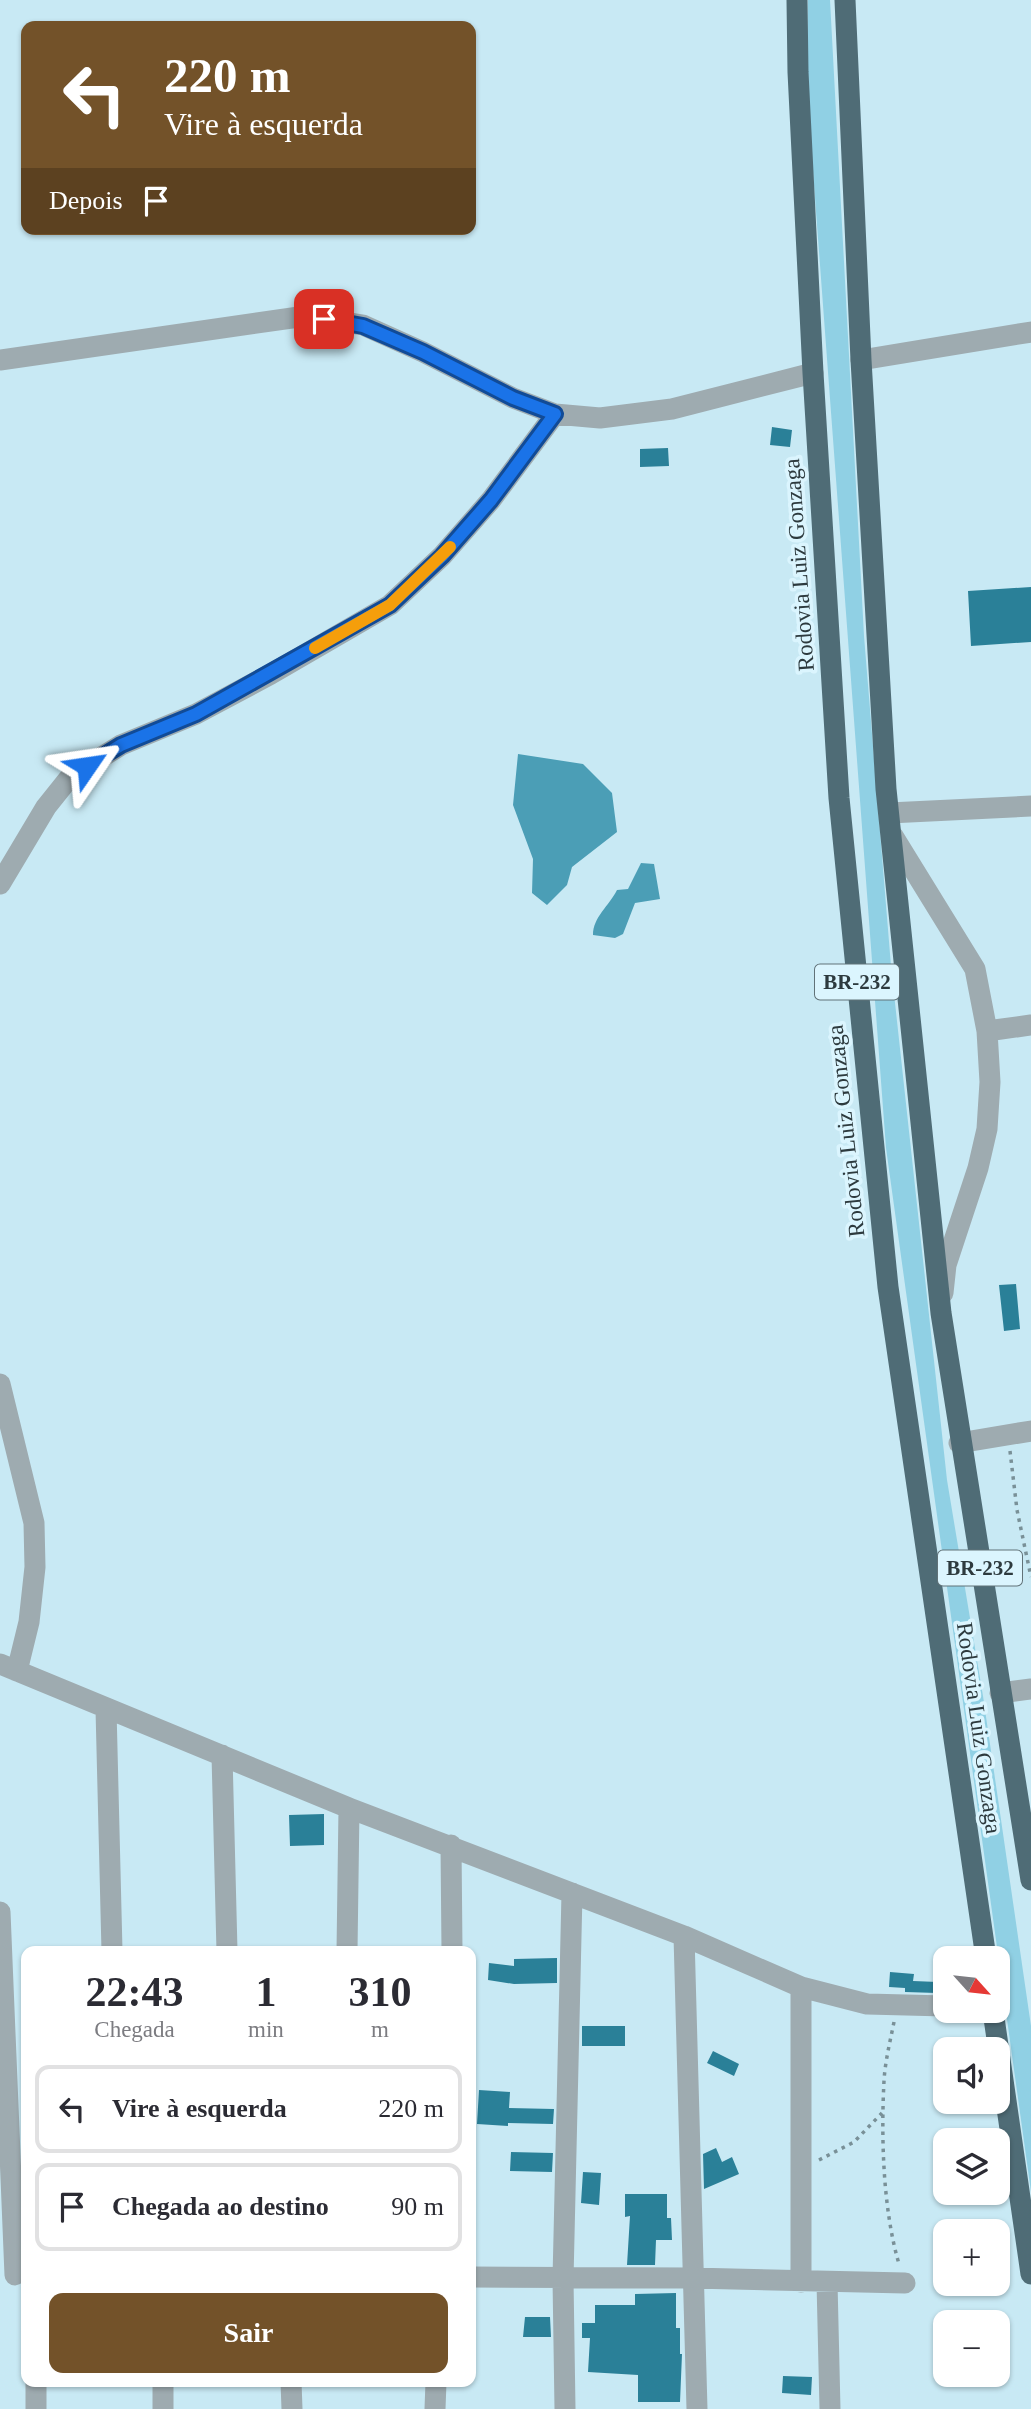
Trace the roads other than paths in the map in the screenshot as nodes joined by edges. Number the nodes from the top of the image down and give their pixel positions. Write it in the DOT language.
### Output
graph roads {
  1 [pos="797,0"];
  2 [pos="845,0"];
  3 [pos="1031,332"];
  4 [pos="0,359"];
  5 [pos="861,360"];
  6 [pos="813,373"];
  7 [pos="555,414"];
  8 [pos="1031,806"];
  9 [pos="890,813"];
  10 [pos="892,836"];
  11 [pos="0,884"];
  12 [pos="1031,1025"];
  13 [pos="987,1031"];
  14 [pos="941,1313"];
  15 [pos="0,1384"];
  16 [pos="1031,1431"];
  17 [pos="960,1443"];
  18 [pos="8,1668"];
  19 [pos="1031,1689"];
  20 [pos="1000,1693"];
  21 [pos="106,1709"];
  22 [pos="222,1755"];
  23 [pos="349,1808"];
  24 [pos="451,1845"];
  25 [pos="1031,1880"];
  26 [pos="572,1892"];
  27 [pos="0,1912"];
  28 [pos="684,1936"];
  29 [pos="112,1946"];
  30 [pos="227,1946"];
  31 [pos="347,1946"];
  32 [pos="452,1946"];
  33 [pos="984,1946"];
  34 [pos="801,1987"];
  35 [pos="933,2006"];
  36 [pos="995,2023"];
  37 [pos="1031,2274"];
  38 [pos="14,2275"];
  39 [pos="476,2277"];
  40 [pos="692,2278"];
  41 [pos="563,2279"];
  42 [pos="801,2282"];
  43 [pos="827,2282"];
  44 [pos="905,2283"];
  45 [pos="36,2387"];
  46 [pos="163,2387"];
  47 [pos="291,2387"];
  48 [pos="436,2387"];
  49 [pos="36,2409"];
  50 [pos="163,2409"];
  51 [pos="292,2409"];
  52 [pos="435,2409"];
  53 [pos="565,2409"];
  54 [pos="697,2409"];
  55 [pos="830,2409"];
  1 -- 6 [label="highway, Rodovia Luiz Gonzaga / BR-232"];
  2 -- 5 [label="highway, Rodovia Luiz Gonzaga / BR-232"];
  3 -- 5 [label="street"];
  4 -- 7 [label="street"];
  5 -- 9 [label="highway, Rodovia Luiz Gonzaga / BR-232"];
  6 -- 7 [label="street"];
  6 -- 33 [label="highway, Rodovia Luiz Gonzaga / BR-232"];
  7 -- 11 [label="street"];
  8 -- 9 [label="street"];
  9 -- 10 [label="highway, Rodovia Luiz Gonzaga / BR-232"];
  10 -- 13 [label="street"];
  10 -- 14 [label="highway, Rodovia Luiz Gonzaga / BR-232"];
  12 -- 13 [label="street"];
  13 -- 14 [label="street"];
  14 -- 17 [label="highway, Rodovia Luiz Gonzaga / BR-232"];
  15 -- 18 [label="street"];
  16 -- 17 [label="street"];
  17 -- 20 [label="highway, Rodovia Luiz Gonzaga / BR-232"];
  18 -- 21 [label="street"];
  19 -- 20 [label="street"];
  20 -- 25 [label="highway, Rodovia Luiz Gonzaga / BR-232"];
  21 -- 22 [label="street"];
  21 -- 29 [label="street"];
  22 -- 23 [label="street"];
  22 -- 30 [label="street"];
  23 -- 24 [label="street"];
  23 -- 31 [label="street"];
  24 -- 26 [label="street"];
  24 -- 32 [label="street"];
  26 -- 28 [label="street"];
  26 -- 41 [label="street"];
  27 -- 38 [label="street"];
  28 -- 34 [label="street"];
  28 -- 40 [label="street"];
  34 -- 35 [label="street"];
  34 -- 42 [label="street"];
  36 -- 37 [label="highway"];
  39 -- 41 [label="street"];
  40 -- 41 [label="street"];
  40 -- 42 [label="street"];
  40 -- 54 [label="street"];
  41 -- 53 [label="street"];
  42 -- 43 [label="street"];
  43 -- 44 [label="street"];
  43 -- 55 [label="street"];
  45 -- 49 [label="street"];
  46 -- 50 [label="street"];
  47 -- 51 [label="street"];
  48 -- 52 [label="street"];
}
